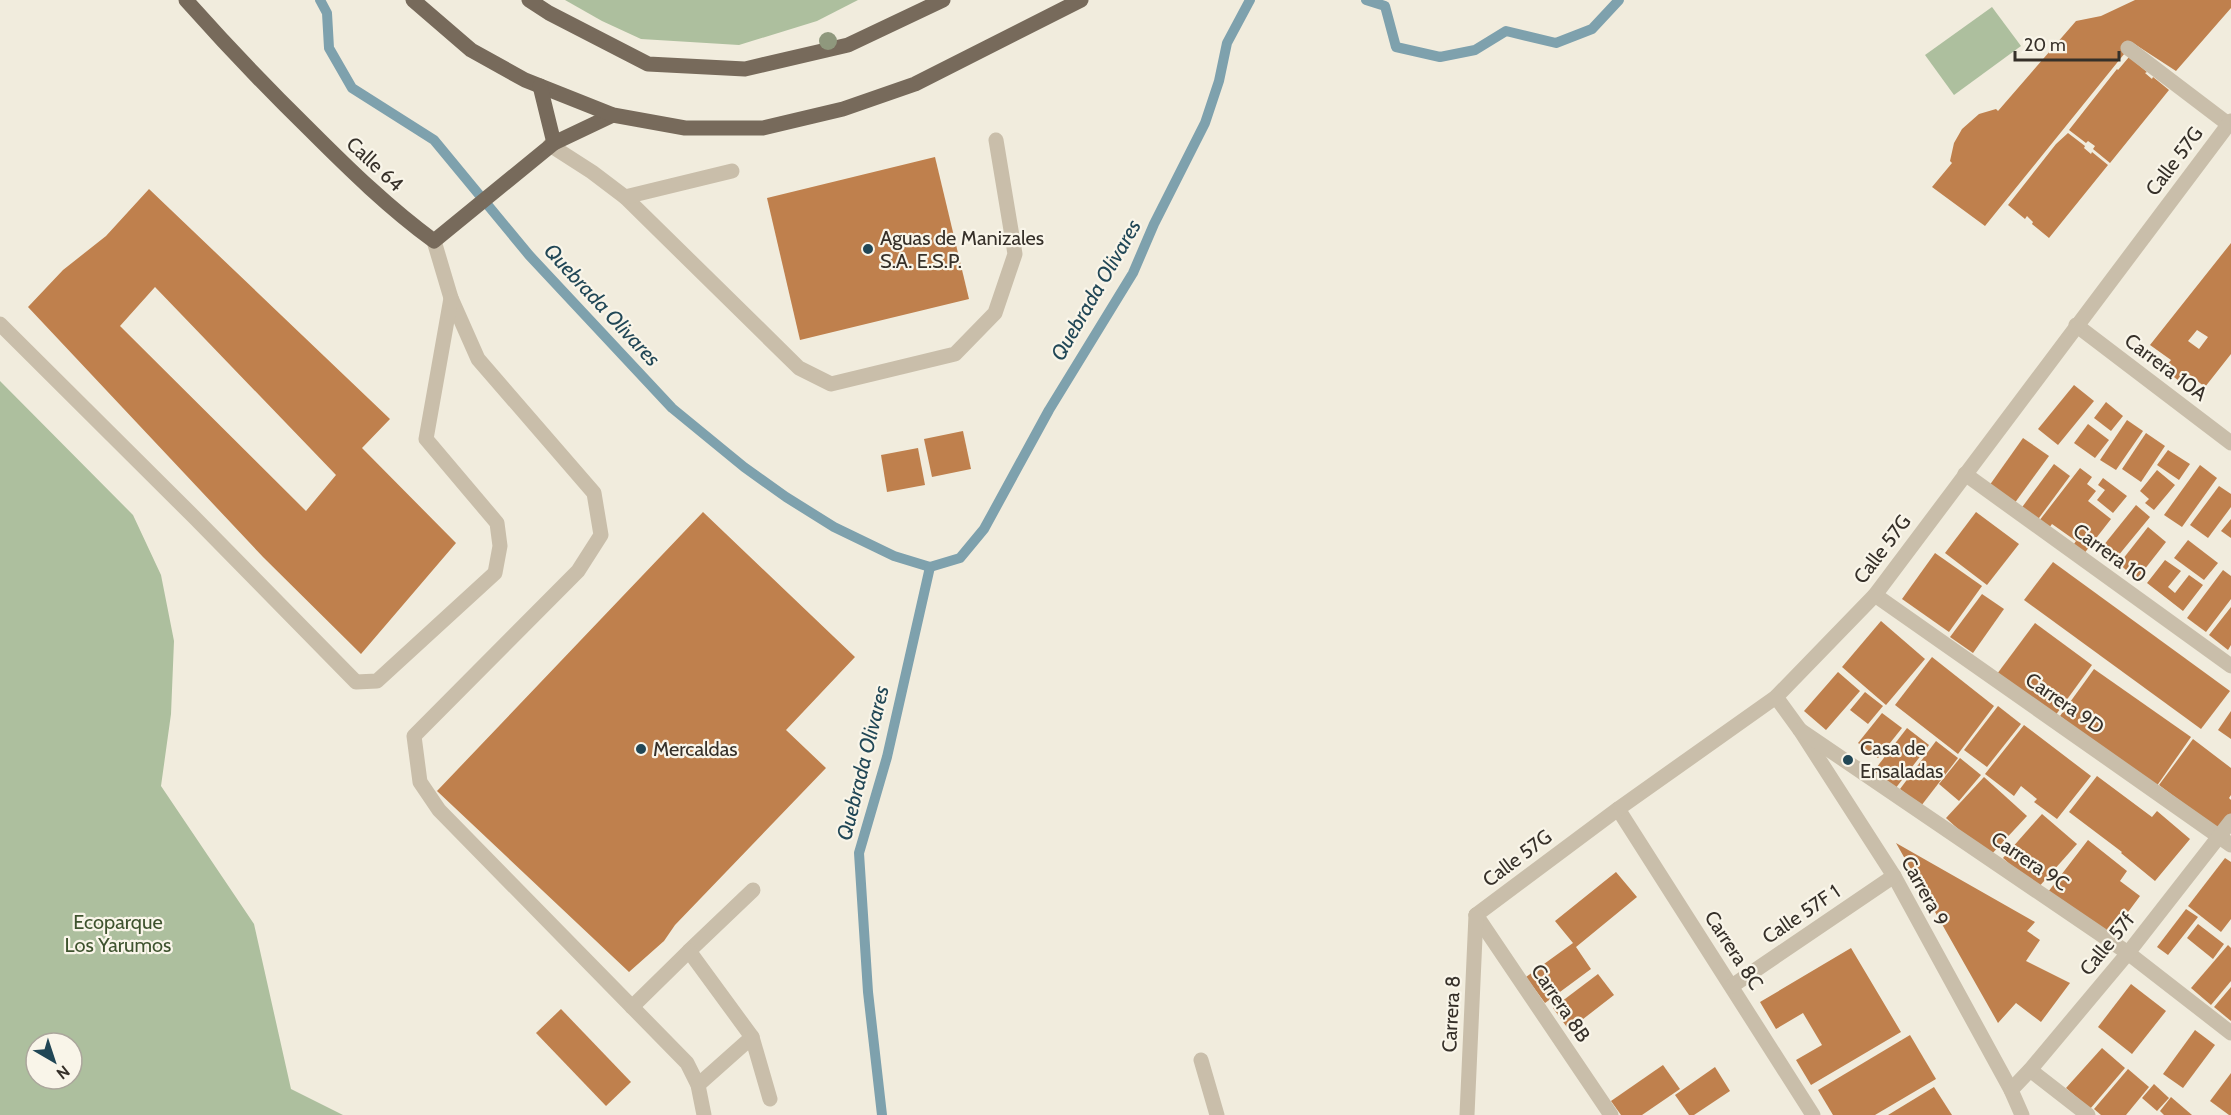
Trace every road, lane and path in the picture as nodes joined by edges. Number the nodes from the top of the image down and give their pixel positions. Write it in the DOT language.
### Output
graph roads {
  1 [pos="186,0"];
  2 [pos="413,0"];
  3 [pos="529,0"];
  4 [pos="943,0"];
  5 [pos="1062,0"];
  6 [pos="1082,0"];
  7 [pos="992,45"];
  8 [pos="2128,48"];
  9 [pos="532,83"];
  10 [pos="613,116"];
  11 [pos="2230,122"];
  12 [pos="996,140"];
  13 [pos="547,148"];
  14 [pos="732,171"];
  15 [pos="625,196"];
  16 [pos="434,241"];
  17 [pos="451,298"];
  18 [pos="0,324"];
  19 [pos="2076,325"];
  20 [pos="2231,443"];
  21 [pos="1965,474"];
  22 [pos="1875,595"];
  23 [pos="2231,666"];
  24 [pos="1776,697"];
  25 [pos="1800,729"];
  26 [pos="1618,810"];
  27 [pos="2231,821"];
  28 [pos="2225,841"];
  29 [pos="1894,876"];
  30 [pos="753,890"];
  31 [pos="1476,915"];
  32 [pos="689,951"];
  33 [pos="2128,953"];
  34 [pos="1732,986"];
  35 [pos="633,1007"];
  36 [pos="2231,1033"];
  37 [pos="752,1037"];
  38 [pos="1201,1060"];
  39 [pos="2030,1070"];
  40 [pos="698,1085"];
  41 [pos="2011,1090"];
  42 [pos="770,1100"];
  43 [pos="704,1115"];
  44 [pos="1217,1115"];
  45 [pos="1467,1115"];
  46 [pos="1611,1115"];
  47 [pos="1813,1115"];
  48 [pos="2022,1115"];
  49 [pos="2088,1115"];
  1 -- 16 [label="main road, Calle 64"];
  2 -- 9 [label="main road"];
  3 -- 4 [label="main road"];
  5 -- 7 [label="main road"];
  6 -- 7 [label="main road"];
  7 -- 10 [label="main road"];
  8 -- 11 [label="street"];
  9 -- 10 [label="main road"];
  9 -- 13 [label="main road"];
  10 -- 13 [label="main road"];
  11 -- 19 [label="street, Calle 57G"];
  12 -- 15 [label="street"];
  13 -- 15 [label="street"];
  13 -- 16 [label="main road"];
  14 -- 15 [label="street"];
  16 -- 17 [label="street"];
  17 -- 18 [label="street"];
  17 -- 35 [label="street"];
  19 -- 20 [label="street, Carrera 10A"];
  19 -- 21 [label="street, Calle 57G"];
  21 -- 22 [label="street, Calle 57G"];
  21 -- 23 [label="street, Carrera 10"];
  22 -- 24 [label="street, Calle 57G"];
  22 -- 28 [label="street, Carrera 9D"];
  24 -- 25 [label="street, Carrera 9"];
  24 -- 26 [label="street, Calle 57G"];
  25 -- 29 [label="street, Carrera 9"];
  25 -- 33 [label="street, Carrera 9C"];
  26 -- 31 [label="street, Calle 57G"];
  26 -- 34 [label="street, Carrera 8C"];
  27 -- 28 [label="street, Calle 57f"];
  28 -- 33 [label="street, Calle 57f"];
  29 -- 34 [label="street, Calle 57F 1"];
  29 -- 41 [label="street, Carrera 9"];
  30 -- 32 [label="street"];
  31 -- 45 [label="street, Carrera 8"];
  31 -- 46 [label="street, Carrera 8B"];
  32 -- 35 [label="street"];
  32 -- 37 [label="street"];
  33 -- 36 [label="street, Carrera 9C"];
  33 -- 39 [label="street, Calle 57f"];
  34 -- 47 [label="street, Carrera 8C"];
  35 -- 40 [label="street"];
  37 -- 40 [label="street"];
  37 -- 42 [label="street"];
  38 -- 44 [label="street"];
  39 -- 41 [label="street, Calle 57f"];
  39 -- 49 [label="street"];
  40 -- 43 [label="street"];
  41 -- 48 [label="street, Carrera 9"];
}
